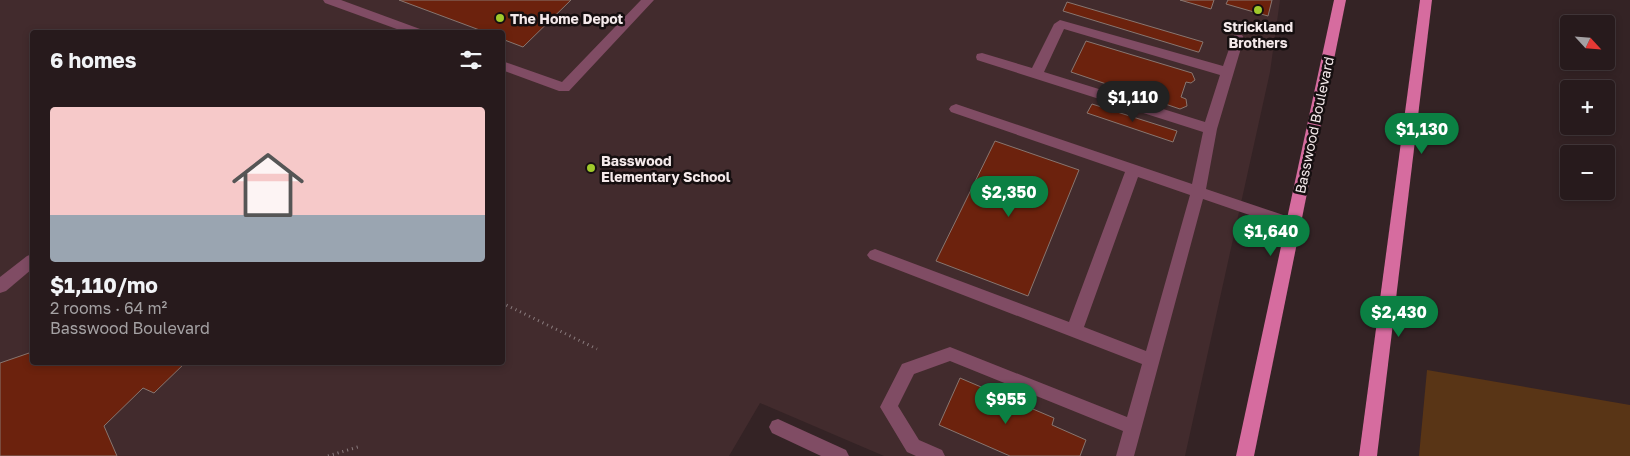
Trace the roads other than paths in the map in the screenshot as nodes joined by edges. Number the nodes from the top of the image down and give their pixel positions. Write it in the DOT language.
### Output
graph roads {
  1 [pos="329,0"];
  2 [pos="648,0"];
  3 [pos="1340,0"];
  4 [pos="1426,0"];
  5 [pos="411,30"];
  6 [pos="1238,38"];
  7 [pos="982,57"];
  8 [pos="505,66"];
  9 [pos="1227,72"];
  10 [pos="1036,74"];
  11 [pos="956,109"];
  12 [pos="1210,129"];
  13 [pos="1133,170"];
  14 [pos="1198,192"];
  15 [pos="1293,224"];
  16 [pos="875,255"];
  17 [pos="30,262"];
  18 [pos="0,286"];
  19 [pos="1074,330"];
  20 [pos="1151,360"];
  21 [pos="778,427"];
  22 [pos="1133,427"];
  23 [pos="840,456"];
  24 [pos="936,456"];
  25 [pos="1125,456"];
  26 [pos="1245,456"];
  27 [pos="1368,456"];
  1 -- 5 [label="lane"];
  2 -- 8 [label="lane"];
  3 -- 15 [label="main road, Basswood Boulevard"];
  4 -- 27 [label="main road"];
  6 -- 9 [label="lane"];
  7 -- 10 [label="lane"];
  9 -- 10 [label="lane"];
  9 -- 12 [label="lane"];
  10 -- 12 [label="lane"];
  11 -- 13 [label="lane"];
  12 -- 14 [label="lane"];
  13 -- 14 [label="lane"];
  13 -- 19 [label="lane"];
  14 -- 15 [label="lane"];
  14 -- 20 [label="lane"];
  15 -- 26 [label="main road, Basswood Boulevard"];
  16 -- 19 [label="lane"];
  17 -- 18 [label="lane"];
  19 -- 20 [label="lane"];
  20 -- 22 [label="lane"];
  21 -- 23 [label="lane"];
  22 -- 24 [label="lane"];
  22 -- 25 [label="lane"];
}
